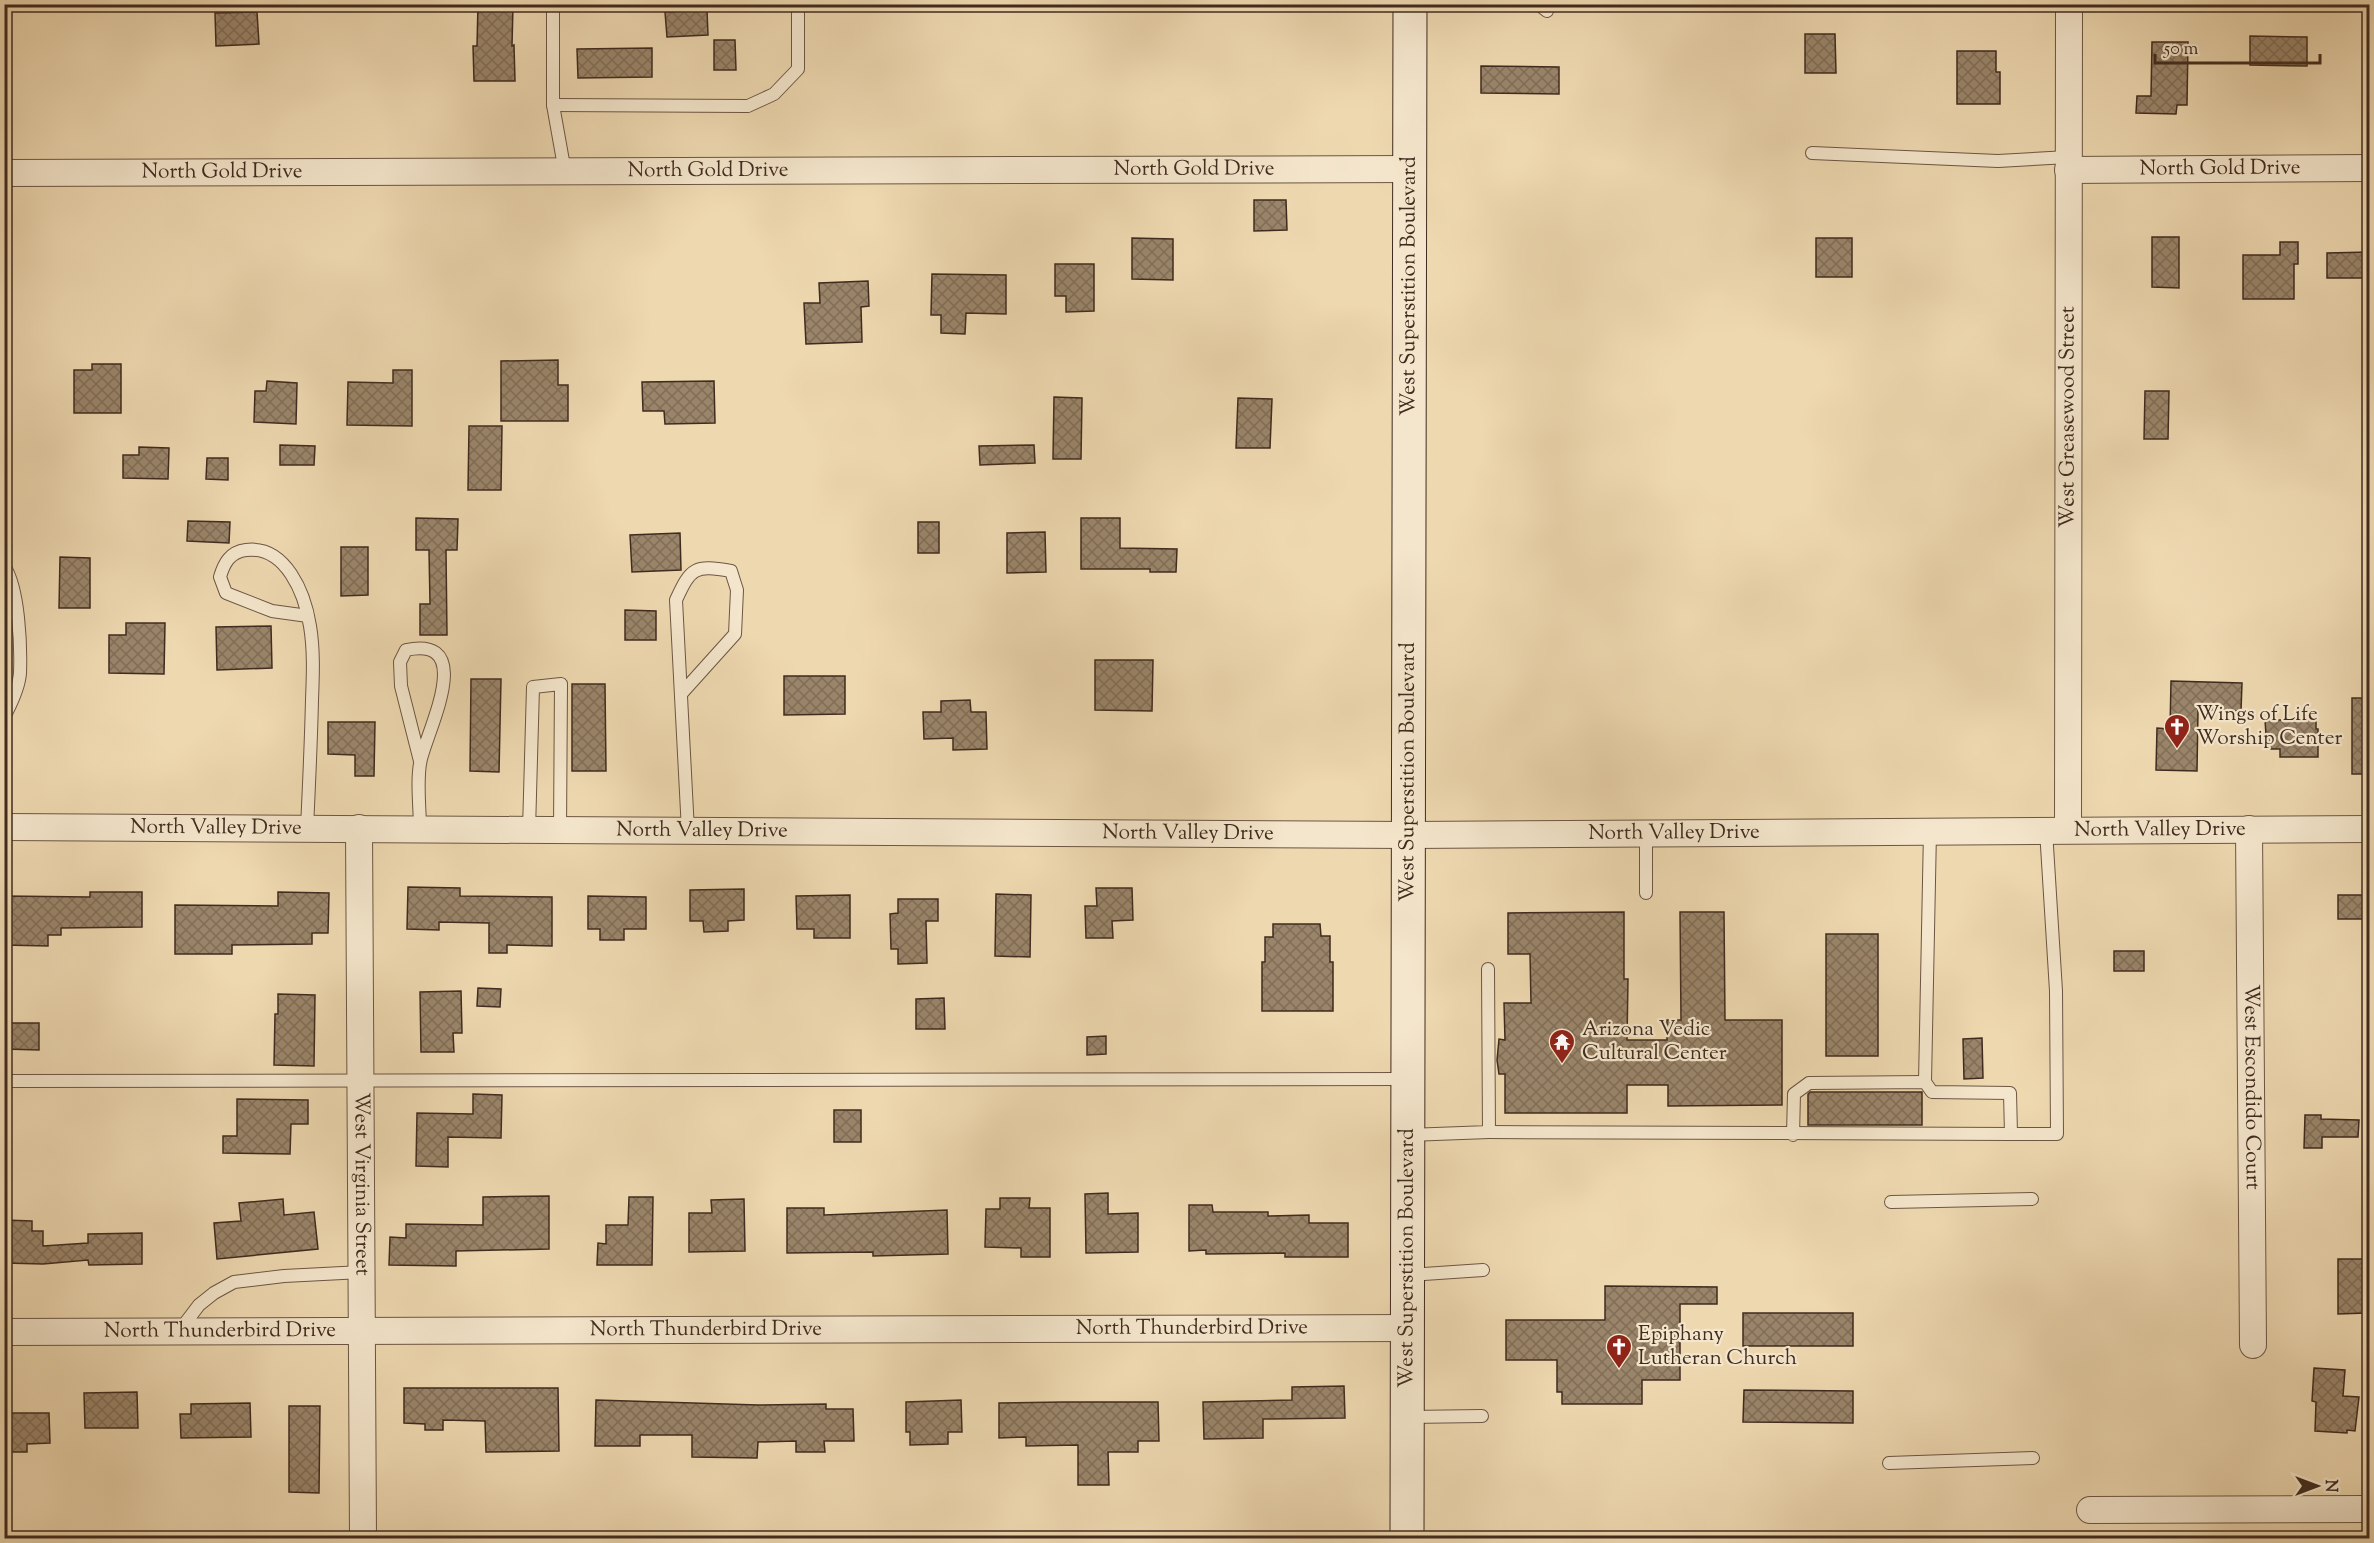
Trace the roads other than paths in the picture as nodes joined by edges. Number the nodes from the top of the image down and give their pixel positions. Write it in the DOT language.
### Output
graph roads {
  1 [pos="553,4"];
  2 [pos="796,4"];
  3 [pos="1410,4"];
  4 [pos="2069,4"];
  5 [pos="553,105"];
  6 [pos="1812,153"];
  7 [pos="2068,164"];
  8 [pos="2370,168"];
  9 [pos="1410,169"];
  10 [pos="565,172"];
  11 [pos="4,173"];
  12 [pos="4,566"];
  13 [pos="308,616"];
  14 [pos="681,694"];
  15 [pos="4,717"];
  16 [pos="420,761"];
  17 [pos="4,827"];
  18 [pos="307,828"];
  19 [pos="359,828"];
  20 [pos="420,829"];
  21 [pos="2249,829"];
  22 [pos="2370,829"];
  23 [pos="529,830"];
  24 [pos="560,830"];
  25 [pos="2057,830"];
  26 [pos="688,831"];
  27 [pos="1930,831"];
  28 [pos="1646,833"];
  29 [pos="1409,835"];
  30 [pos="1646,893"];
  31 [pos="1488,969"];
  32 [pos="361,1079"];
  33 [pos="1407,1079"];
  34 [pos="4,1081"];
  35 [pos="1925,1082"];
  36 [pos="1489,1132"];
  37 [pos="2011,1134"];
  38 [pos="1407,1135"];
  39 [pos="1793,1135"];
  40 [pos="2032,1199"];
  41 [pos="1891,1202"];
  42 [pos="1483,1270"];
  43 [pos="362,1272"];
  44 [pos="1407,1275"];
  45 [pos="1407,1328"];
  46 [pos="4,1332"];
  47 [pos="178,1332"];
  48 [pos="363,1332"];
  49 [pos="2253,1345"];
  50 [pos="1482,1416"];
  51 [pos="1407,1417"];
  52 [pos="2033,1458"];
  53 [pos="1888,1463"];
  54 [pos="2370,1509"];
  55 [pos="2090,1510"];
  56 [pos="363,1539"];
  57 [pos="1407,1539"];
  1 -- 5 [label="lane"];
  2 -- 5 [label="lane"];
  3 -- 9 [label="main road, West Superstition Boulevard"];
  4 -- 7 [label="street, West Greasewood Street"];
  5 -- 10 [label="lane"];
  6 -- 7 [label="lane"];
  7 -- 8 [label="street, North Gold Drive"];
  7 -- 25 [label="street, West Greasewood Street"];
  9 -- 10 [label="street, North Gold Drive"];
  9 -- 29 [label="main road, West Superstition Boulevard"];
  10 -- 11 [label="street, North Gold Drive"];
  12 -- 15 [label="lane"];
  13 -- 13 [label="lane"];
  13 -- 18 [label="lane"];
  14 -- 14 [label="lane"];
  14 -- 26 [label="lane"];
  16 -- 16 [label="lane"];
  16 -- 20 [label="lane"];
  17 -- 18 [label="street, North Valley Drive"];
  18 -- 19 [label="street, North Valley Drive"];
  19 -- 20 [label="street, North Valley Drive"];
  19 -- 32 [label="street, West Virginia Street"];
  20 -- 23 [label="street, North Valley Drive"];
  21 -- 22 [label="street, North Valley Drive"];
  21 -- 25 [label="street, North Valley Drive"];
  21 -- 49 [label="street, West Escondido Court"];
  23 -- 24 [label="street, North Valley Drive"];
  23 -- 24 [label="lane"];
  24 -- 26 [label="street, North Valley Drive"];
  25 -- 27 [label="street, North Valley Drive"];
  25 -- 37 [label="lane"];
  26 -- 29 [label="street, North Valley Drive"];
  27 -- 28 [label="street, North Valley Drive"];
  27 -- 35 [label="lane"];
  28 -- 29 [label="street, North Valley Drive"];
  28 -- 30 [label="lane"];
  29 -- 33 [label="main road, West Superstition Boulevard"];
  31 -- 36 [label="lane"];
  32 -- 33 [label="lane"];
  32 -- 34 [label="lane"];
  32 -- 43 [label="street, West Virginia Street"];
  33 -- 38 [label="main road, West Superstition Boulevard"];
  35 -- 37 [label="lane"];
  35 -- 39 [label="lane"];
  36 -- 38 [label="lane"];
  36 -- 39 [label="lane"];
  37 -- 39 [label="lane"];
  38 -- 44 [label="main road, West Superstition Boulevard"];
  40 -- 41 [label="lane"];
  42 -- 44 [label="lane"];
  43 -- 47 [label="lane"];
  43 -- 48 [label="street, West Virginia Street"];
  44 -- 45 [label="main road, West Superstition Boulevard"];
  45 -- 48 [label="street, North Thunderbird Drive"];
  45 -- 51 [label="main road, West Superstition Boulevard"];
  46 -- 47 [label="street, North Thunderbird Drive"];
  47 -- 48 [label="street, North Thunderbird Drive"];
  48 -- 56 [label="street, West Virginia Street"];
  50 -- 51 [label="lane"];
  51 -- 57 [label="main road, West Superstition Boulevard"];
  52 -- 53 [label="lane"];
  54 -- 55 [label="street"];
}
